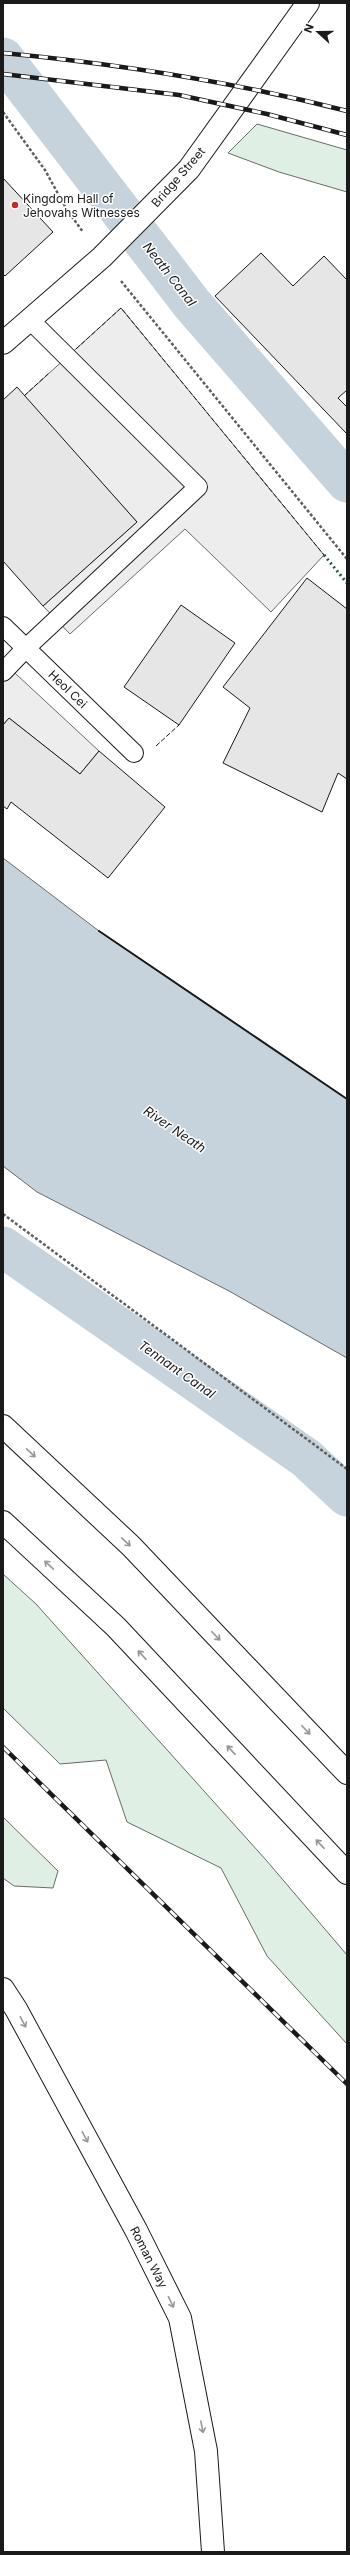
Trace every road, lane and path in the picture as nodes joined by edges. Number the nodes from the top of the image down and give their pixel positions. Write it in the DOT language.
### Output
graph roads {
  1 [pos="308,3"];
  2 [pos="3,112"];
  3 [pos="102,258"];
  4 [pos="30,320"];
  5 [pos="3,343"];
  6 [pos="347,559"];
  7 [pos="3,626"];
  8 [pos="26,648"];
  9 [pos="3,672"];
  10 [pos="134,753"];
  11 [pos="3,1214"];
  12 [pos="3,1426"];
  13 [pos="347,1469"];
  14 [pos="3,1522"];
  15 [pos="347,1773"];
  16 [pos="347,1873"];
  17 [pos="3,1989"];
  18 [pos="213,2552"];
  1 -- 3 [label="main road, Bridge Street"];
  2 -- 3 [label="path"];
  3 -- 4 [label="main road, Bridge Street"];
  3 -- 6 [label="path"];
  4 -- 5 [label="main road, Bridge Street"];
  4 -- 8 [label="lane"];
  7 -- 8 [label="lane, Heol Cei"];
  8 -- 9 [label="lane"];
  8 -- 10 [label="lane, Heol Cei"];
  11 -- 13 [label="path"];
  12 -- 15 [label="main road, one-way"];
  16 -- 14 [label="main road, one-way"];
  17 -- 18 [label="main road, Roman Way, one-way"];
}
